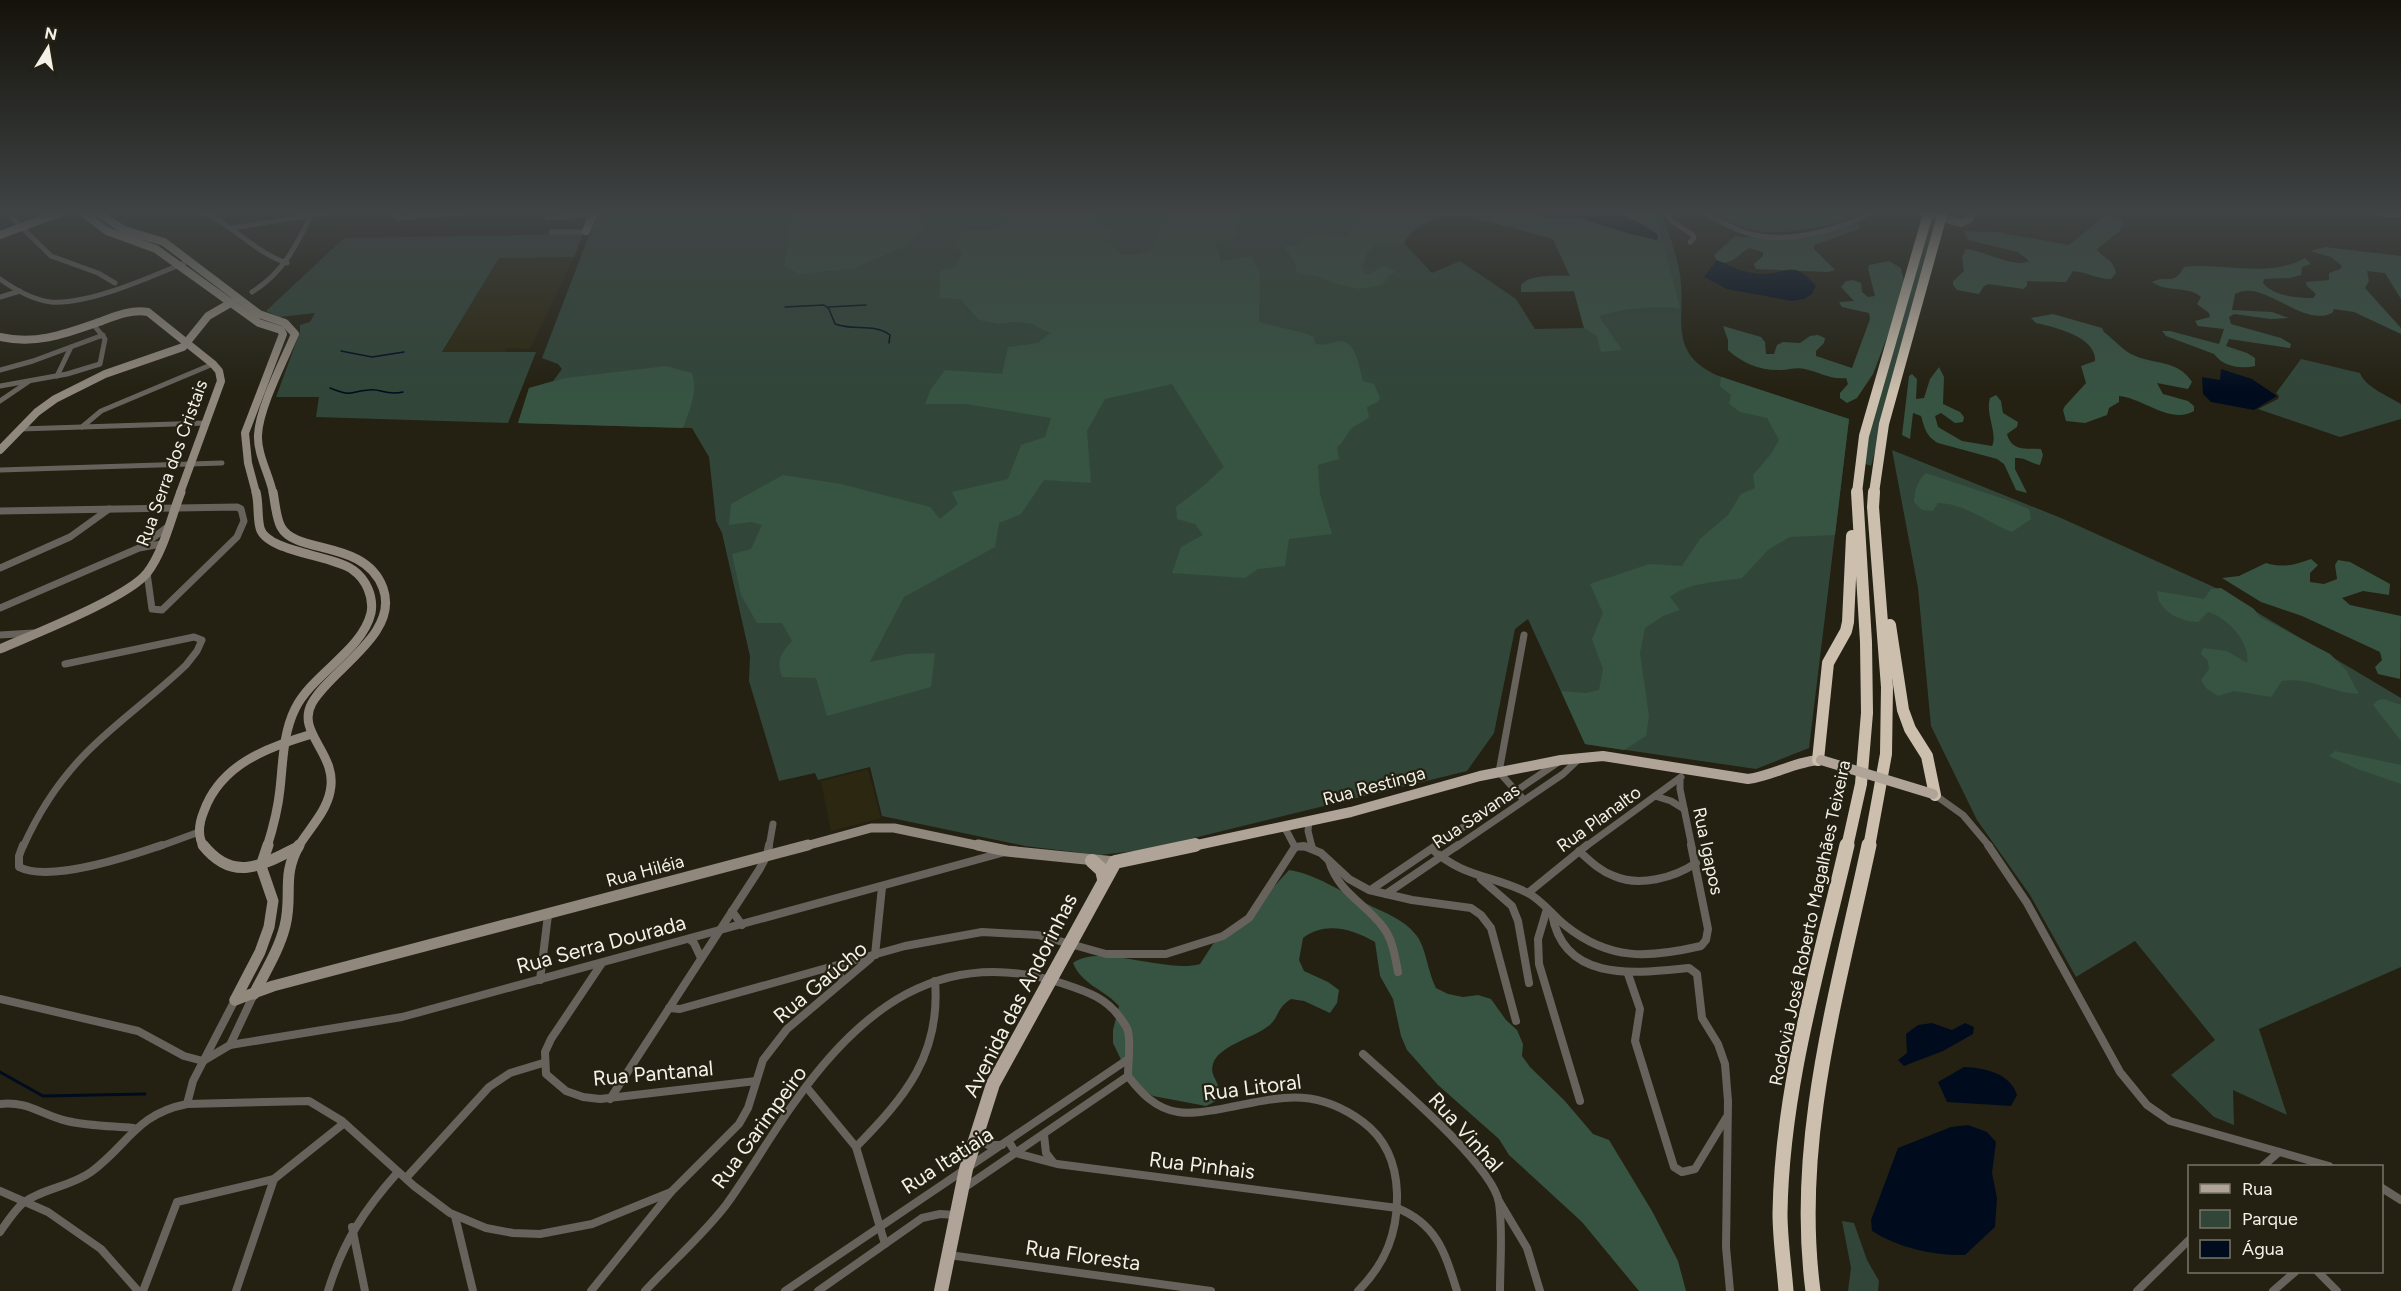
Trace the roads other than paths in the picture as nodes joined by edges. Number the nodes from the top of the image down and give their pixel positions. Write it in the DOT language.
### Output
graph roads {
  1 [pos="96,272"];
  2 [pos="160,272"];
  3 [pos="187,272"];
  4 [pos="204,272"];
  5 [pos="279,272"];
  6 [pos="1912,272"];
  7 [pos="1926,272"];
  8 [pos="0,279"];
  9 [pos="115,283"];
  10 [pos="20,291"];
  11 [pos="252,292"];
  12 [pos="0,297"];
  13 [pos="239,299"];
  14 [pos="230,303"];
  15 [pos="255,316"];
  16 [pos="93,324"];
  17 [pos="295,331"];
  18 [pos="283,334"];
  19 [pos="103,335"];
  20 [pos="0,337"];
  21 [pos="188,343"];
  22 [pos="71,347"];
  23 [pos="213,364"];
  24 [pos="0,370"];
  25 [pos="57,376"];
  26 [pos="28,382"];
  27 [pos="0,386"];
  28 [pos="0,401"];
  29 [pos="206,423"];
  30 [pos="82,427"];
  31 [pos="20,429"];
  32 [pos="0,450"];
  33 [pos="222,463"];
  34 [pos="190,464"];
  35 [pos="0,470"];
  36 [pos="1856,499"];
  37 [pos="173,507"];
  38 [pos="109,508"];
  39 [pos="0,512"];
  40 [pos="166,528"];
  41 [pos="161,544"];
  42 [pos="139,548"];
  43 [pos="1878,558"];
  44 [pos="1,567"];
  45 [pos="147,573"];
  46 [pos="0,608"];
  47 [pos="38,632"];
  48 [pos="0,635"];
  49 [pos="1524,635"];
  50 [pos="0,649"];
  51 [pos="65,664"];
  52 [pos="312,734"];
  53 [pos="285,741"];
  54 [pos="1580,758"];
  55 [pos="1562,760"];
  56 [pos="1820,760"];
  57 [pos="1500,772"];
  58 [pos="1684,774"];
  59 [pos="1515,790"];
  60 [pos="1934,795"];
  61 [pos="1656,796"];
  62 [pos="1524,800"];
  63 [pos="1684,809"];
  64 [pos="1309,821"];
  65 [pos="773,824"];
  66 [pos="1280,827"];
  67 [pos="199,832"];
  68 [pos="298,846"];
  69 [pos="1295,847"];
  70 [pos="1312,848"];
  71 [pos="1432,849"];
  72 [pos="1007,851"];
  73 [pos="1579,851"];
  74 [pos="767,855"];
  75 [pos="1441,858"];
  76 [pos="1068,859"];
  77 [pos="1092,861"];
  78 [pos="1329,861"];
  79 [pos="743,862"];
  80 [pos="1115,862"];
  81 [pos="1696,863"];
  82 [pos="261,866"];
  83 [pos="756,875"];
  84 [pos="1479,877"];
  85 [pos="1104,879"];
  86 [pos="882,887"];
  87 [pos="1372,889"];
  88 [pos="1528,893"];
  89 [pos="1386,894"];
  90 [pos="732,911"];
  91 [pos="1549,912"];
  92 [pos="548,915"];
  93 [pos="742,925"];
  94 [pos="718,932"];
  95 [pos="688,939"];
  96 [pos="1068,944"];
  97 [pos="875,955"];
  98 [pos="701,958"];
  99 [pos="602,963"];
  100 [pos="834,967"];
  101 [pos="1398,972"];
  102 [pos="1628,974"];
  103 [pos="540,980"];
  104 [pos="843,981"];
  105 [pos="935,981"];
  106 [pos="1050,981"];
  107 [pos="1529,984"];
  108 [pos="254,994"];
  109 [pos="0,999"];
  110 [pos="235,1000"];
  111 [pos="669,1008"];
  112 [pos="1516,1020"];
  113 [pos="230,1045"];
  114 [pos="1363,1054"];
  115 [pos="1127,1060"];
  116 [pos="203,1061"];
  117 [pos="543,1063"];
  118 [pos="1128,1076"];
  119 [pos="756,1081"];
  120 [pos="808,1089"];
  121 [pos="610,1099"];
  122 [pos="1580,1101"];
  123 [pos="0,1104"];
  124 [pos="187,1104"];
  125 [pos="1727,1116"];
  126 [pos="343,1124"];
  127 [pos="133,1128"];
  128 [pos="1044,1135"];
  129 [pos="975,1136"];
  130 [pos="1007,1143"];
  131 [pos="856,1147"];
  132 [pos="2278,1152"];
  133 [pos="1016,1153"];
  134 [pos="1057,1164"];
  135 [pos="2265,1165"];
  136 [pos="2322,1165"];
  137 [pos="966,1169"];
  138 [pos="402,1175"];
  139 [pos="274,1179"];
  140 [pos="2383,1189"];
  141 [pos="962,1190"];
  142 [pos="0,1191"];
  143 [pos="671,1192"];
  144 [pos="2401,1200"];
  145 [pos="1499,1201"];
  146 [pos="26,1202"];
  147 [pos="1397,1208"];
  148 [pos="956,1215"];
  149 [pos="455,1216"];
  150 [pos="879,1225"];
  151 [pos="352,1227"];
  152 [pos="0,1232"];
  153 [pos="2188,1241"];
  154 [pos="885,1244"];
  155 [pos="950,1255"];
  156 [pos="2294,1273"];
  157 [pos="2319,1273"];
  158 [pos="138,1291"];
  159 [pos="143,1291"];
  160 [pos="236,1291"];
  161 [pos="328,1291"];
  162 [pos="365,1291"];
  163 [pos="473,1291"];
  164 [pos="591,1291"];
  165 [pos="645,1291"];
  166 [pos="785,1291"];
  167 [pos="818,1291"];
  168 [pos="940,1291"];
  169 [pos="1211,1291"];
  170 [pos="1358,1291"];
  171 [pos="1457,1291"];
  172 [pos="1500,1291"];
  173 [pos="1540,1291"];
  174 [pos="1730,1291"];
  175 [pos="1786,1291"];
  176 [pos="1813,1291"];
  177 [pos="2137,1291"];
  178 [pos="2273,1291"];
  179 [pos="2337,1291"];
  1 -- 9 [label="street"];
  2 -- 10 [label="street"];
  3 -- 14 [label="main road"];
  4 -- 13 [label="main road"];
  5 -- 11 [label="street"];
  6 -- 36 [label="highway, Rodovia José Roberto Magalhães Teixeira"];
  7 -- 43 [label="highway, bridge"];
  8 -- 10 [label="street"];
  10 -- 12 [label="street"];
  13 -- 14 [label="main road"];
  13 -- 15 [label="main road"];
  14 -- 15 [label="main road"];
  14 -- 21 [label="main road"];
  15 -- 17 [label="main road"];
  15 -- 18 [label="main road"];
  16 -- 19 [label="street"];
  16 -- 20 [label="main road, Rua Serra dos Cristais"];
  16 -- 21 [label="main road, Rua Serra dos Cristais"];
  17 -- 18 [label="main road"];
  17 -- 52 [label="main road"];
  18 -- 53 [label="main road"];
  19 -- 22 [label="street"];
  19 -- 25 [label="street"];
  21 -- 23 [label="main road, Rua Serra dos Cristais"];
  21 -- 31 [label="main road"];
  22 -- 24 [label="street"];
  22 -- 25 [label="street"];
  23 -- 29 [label="main road, Rua Serra dos Cristais"];
  23 -- 30 [label="street"];
  25 -- 26 [label="street"];
  26 -- 27 [label="street"];
  26 -- 28 [label="street"];
  29 -- 30 [label="street"];
  29 -- 34 [label="main road, Rua Serra dos Cristais"];
  30 -- 31 [label="street"];
  31 -- 32 [label="main road"];
  33 -- 34 [label="street"];
  34 -- 35 [label="street"];
  34 -- 37 [label="main road, Rua Serra dos Cristais"];
  36 -- 56 [label="highway"];
  36 -- 175 [label="highway, Rodovia José Roberto Magalhães Teixeira"];
  37 -- 38 [label="street"];
  37 -- 40 [label="main road, Rua Serra dos Cristais"];
  37 -- 45 [label="street"];
  38 -- 39 [label="street"];
  38 -- 44 [label="street"];
  40 -- 41 [label="main road, Rua Serra dos Cristais"];
  40 -- 42 [label="street"];
  41 -- 42 [label="street"];
  41 -- 45 [label="main road, Rua Serra dos Cristais"];
  42 -- 46 [label="street"];
  43 -- 60 [label="highway"];
  43 -- 176 [label="highway"];
  45 -- 47 [label="main road, Rua Serra dos Cristais"];
  47 -- 48 [label="street"];
  47 -- 50 [label="main road, Rua Serra dos Cristais"];
  49 -- 57 [label="street"];
  51 -- 67 [label="street"];
  52 -- 53 [label="main road"];
  52 -- 68 [label="main road"];
  53 -- 67 [label="main road"];
  53 -- 82 [label="main road"];
  54 -- 55 [label="main road, Rua Restinga"];
  54 -- 58 [label="main road, Rua Restinga"];
  54 -- 62 [label="street, Rua Savanas"];
  55 -- 57 [label="main road, Rua Restinga"];
  55 -- 59 [label="street, Rua Savanas"];
  56 -- 58 [label="main road, Rua Restinga"];
  56 -- 60 [label="main road, bridge"];
  57 -- 59 [label="street"];
  57 -- 64 [label="main road, Rua Restinga"];
  58 -- 61 [label="street, Rua Planalto"];
  58 -- 63 [label="street, Rua Igapos"];
  59 -- 62 [label="street"];
  59 -- 71 [label="street, Rua Savanas"];
  60 -- 132 [label="street"];
  61 -- 63 [label="street"];
  61 -- 73 [label="street, Rua Planalto"];
  62 -- 75 [label="street, Rua Savanas"];
  63 -- 81 [label="street, Rua Igapos"];
  64 -- 66 [label="main road, Rua Restinga"];
  64 -- 70 [label="street"];
  65 -- 74 [label="street"];
  66 -- 69 [label="street"];
  66 -- 80 [label="main road, Rua Restinga"];
  67 -- 82 [label="main road"];
  68 -- 82 [label="main road"];
  68 -- 108 [label="main road"];
  69 -- 70 [label="street"];
  69 -- 96 [label="street, Rua Gaúcho"];
  70 -- 78 [label="street"];
  71 -- 75 [label="street"];
  71 -- 87 [label="street, Rua Savanas"];
  72 -- 74 [label="main road, Rua Hiléia"];
  72 -- 76 [label="main road, Rua Hiléia"];
  72 -- 86 [label="street, Rua Serra Dourada"];
  73 -- 81 [label="street"];
  73 -- 88 [label="street, Rua Planalto"];
  74 -- 79 [label="main road, Rua Hiléia"];
  74 -- 83 [label="street"];
  75 -- 84 [label="street"];
  75 -- 89 [label="street, Rua Savanas"];
  76 -- 77 [label="main road, Rua Restinga"];
  77 -- 80 [label="main road, Rua Restinga"];
  77 -- 85 [label="main road"];
  78 -- 87 [label="street"];
  78 -- 101 [label="street"];
  79 -- 83 [label="street"];
  79 -- 92 [label="main road, Rua Hiléia"];
  80 -- 85 [label="main road, Avenida das Andorinhas"];
  81 -- 91 [label="street, Rua Igapos"];
  82 -- 110 [label="main road"];
  83 -- 90 [label="street"];
  84 -- 88 [label="street"];
  84 -- 107 [label="street"];
  85 -- 96 [label="main road, Avenida das Andorinhas"];
  86 -- 93 [label="street, Rua Serra Dourada"];
  86 -- 97 [label="street"];
  87 -- 89 [label="street"];
  88 -- 91 [label="street"];
  89 -- 112 [label="street"];
  90 -- 93 [label="street"];
  90 -- 94 [label="street"];
  91 -- 102 [label="street"];
  91 -- 122 [label="street"];
  92 -- 103 [label="street"];
  92 -- 108 [label="main road, Rua Hiléia"];
  93 -- 94 [label="street, Rua Serra Dourada"];
  94 -- 95 [label="street, Rua Serra Dourada"];
  94 -- 98 [label="street"];
  95 -- 98 [label="street"];
  95 -- 99 [label="street, Rua Serra Dourada"];
  96 -- 97 [label="street, Rua Gaúcho"];
  96 -- 106 [label="main road, Avenida das Andorinhas"];
  97 -- 100 [label="street"];
  97 -- 104 [label="street, Rua Gaúcho"];
  98 -- 111 [label="street"];
  99 -- 103 [label="street, Rua Serra Dourada"];
  99 -- 117 [label="street"];
  100 -- 104 [label="street"];
  100 -- 111 [label="street"];
  102 -- 125 [label="street"];
  102 -- 125 [label="street"];
  103 -- 113 [label="street, Rua Serra Dourada"];
  104 -- 119 [label="street, Rua Gaúcho"];
  105 -- 106 [label="street, Rua Garimpeiro"];
  105 -- 120 [label="street, Rua Garimpeiro"];
  105 -- 131 [label="street"];
  106 -- 115 [label="street, Rua Garimpeiro"];
  106 -- 129 [label="main road, Avenida das Andorinhas"];
  108 -- 110 [label="main road, Rua Hiléia"];
  108 -- 113 [label="street"];
  109 -- 116 [label="street"];
  110 -- 116 [label="street"];
  111 -- 121 [label="street"];
  113 -- 116 [label="street, Rua Serra Dourada"];
  114 -- 145 [label="street, Rua Vinhal"];
  115 -- 118 [label="street, Rua Garimpeiro"];
  115 -- 130 [label="street, Rua Itatiaia"];
  116 -- 124 [label="street"];
  117 -- 121 [label="street, Rua Pantanal"];
  117 -- 138 [label="street"];
  118 -- 128 [label="street, Rua Itatiaia"];
  118 -- 147 [label="street, Rua Litoral"];
  119 -- 121 [label="street, Rua Pantanal"];
  119 -- 143 [label="street, Rua Gaúcho"];
  120 -- 131 [label="street"];
  120 -- 165 [label="street, Rua Garimpeiro"];
  123 -- 127 [label="street"];
  124 -- 126 [label="street"];
  124 -- 127 [label="street"];
  125 -- 174 [label="street"];
  126 -- 138 [label="street"];
  126 -- 139 [label="street"];
  127 -- 146 [label="street"];
  128 -- 133 [label="street, Rua Itatiaia"];
  128 -- 134 [label="street"];
  129 -- 130 [label="street"];
  129 -- 137 [label="main road, Avenida das Andorinhas"];
  130 -- 133 [label="street"];
  130 -- 137 [label="street, Rua Itatiaia"];
  131 -- 150 [label="street"];
  132 -- 135 [label="street"];
  132 -- 136 [label="street"];
  133 -- 134 [label="street, Rua Pinhais"];
  133 -- 141 [label="street, Rua Itatiaia"];
  134 -- 147 [label="street, Rua Pinhais"];
  137 -- 141 [label="main road, Avenida das Andorinhas"];
  137 -- 150 [label="street, Rua Itatiaia"];
  138 -- 149 [label="street"];
  138 -- 151 [label="street"];
  139 -- 159 [label="street"];
  139 -- 160 [label="street"];
  140 -- 144 [label="street"];
  141 -- 148 [label="main road, Avenida das Andorinhas"];
  142 -- 146 [label="street"];
  143 -- 149 [label="street"];
  143 -- 164 [label="street, Rua Gaúcho"];
  145 -- 172 [label="street, Rua Vinhal"];
  145 -- 173 [label="street"];
  146 -- 152 [label="street"];
  146 -- 158 [label="street"];
  147 -- 170 [label="street, Rua Litoral"];
  147 -- 171 [label="street"];
  148 -- 154 [label="street, Rua Itatiaia"];
  148 -- 155 [label="main road, Avenida das Andorinhas"];
  149 -- 163 [label="street"];
  150 -- 154 [label="street"];
  150 -- 166 [label="street, Rua Itatiaia"];
  151 -- 161 [label="street"];
  151 -- 162 [label="street"];
  153 -- 177 [label="street"];
  154 -- 167 [label="street, Rua Itatiaia"];
  155 -- 168 [label="main road, Avenida das Andorinhas"];
  155 -- 169 [label="street, Rua Floresta"];
  156 -- 178 [label="street"];
  157 -- 179 [label="street"];
}
